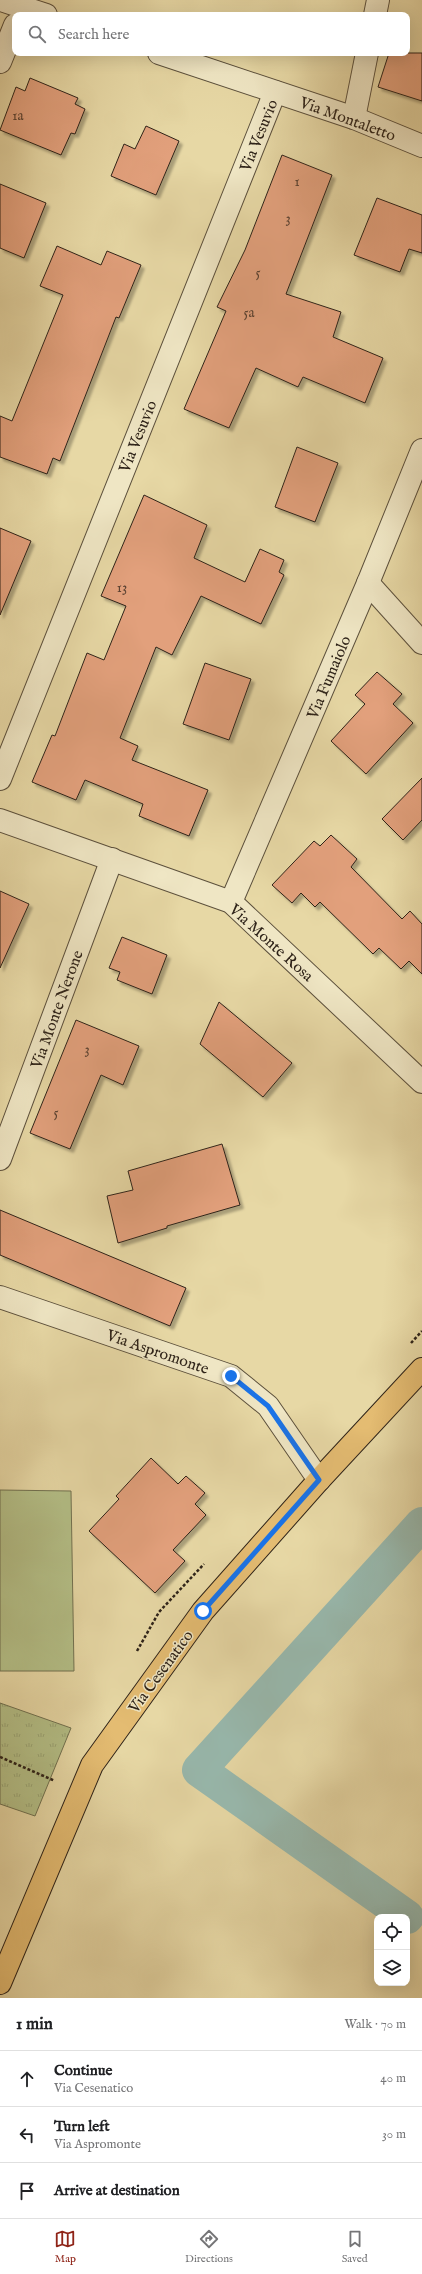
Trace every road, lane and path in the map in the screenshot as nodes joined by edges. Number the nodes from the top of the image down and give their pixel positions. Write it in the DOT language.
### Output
graph roads {
  1 [pos="1,0"];
  2 [pos="378,0"];
  3 [pos="14,12"];
  4 [pos="376,12"];
  5 [pos="12,33"];
  6 [pos="168,56"];
  7 [pos="366,56"];
  8 [pos="0,62"];
  9 [pos="275,92"];
  10 [pos="354,118"];
  11 [pos="422,146"];
  12 [pos="422,450"];
  13 [pos="368,583"];
  14 [pos="422,643"];
  15 [pos="0,779"];
  16 [pos="0,820"];
  17 [pos="112,859"];
  18 [pos="231,902"];
  19 [pos="422,1082"];
  20 [pos="0,1159"];
  21 [pos="0,1297"];
  22 [pos="422,1369"];
  23 [pos="319,1480"];
  24 [pos="0,1757"];
  25 [pos="62,1784"];
  26 [pos="0,1983"];
  1 -- 3 [label="street"];
  2 -- 4 [label="street"];
  5 -- 8 [label="street"];
  6 -- 9 [label="street, Via Montaletto"];
  7 -- 10 [label="street"];
  9 -- 10 [label="street, Via Montaletto"];
  9 -- 15 [label="street, Via Vesuvio"];
  10 -- 11 [label="street, Via Montaletto"];
  12 -- 13 [label="street, Via Fumaiolo"];
  13 -- 14 [label="street"];
  13 -- 18 [label="street, Via Fumaiolo"];
  16 -- 17 [label="street, Via Monte Rosa"];
  17 -- 18 [label="street, Via Monte Rosa"];
  17 -- 20 [label="street, Via Monte Nerone"];
  18 -- 19 [label="street, Via Monte Rosa"];
  21 -- 23 [label="street, Via Aspromonte"];
  22 -- 23 [label="main road, Via Cesenatico"];
  23 -- 26 [label="main road, Via Cesenatico"];
  24 -- 25 [label="path"];
}
